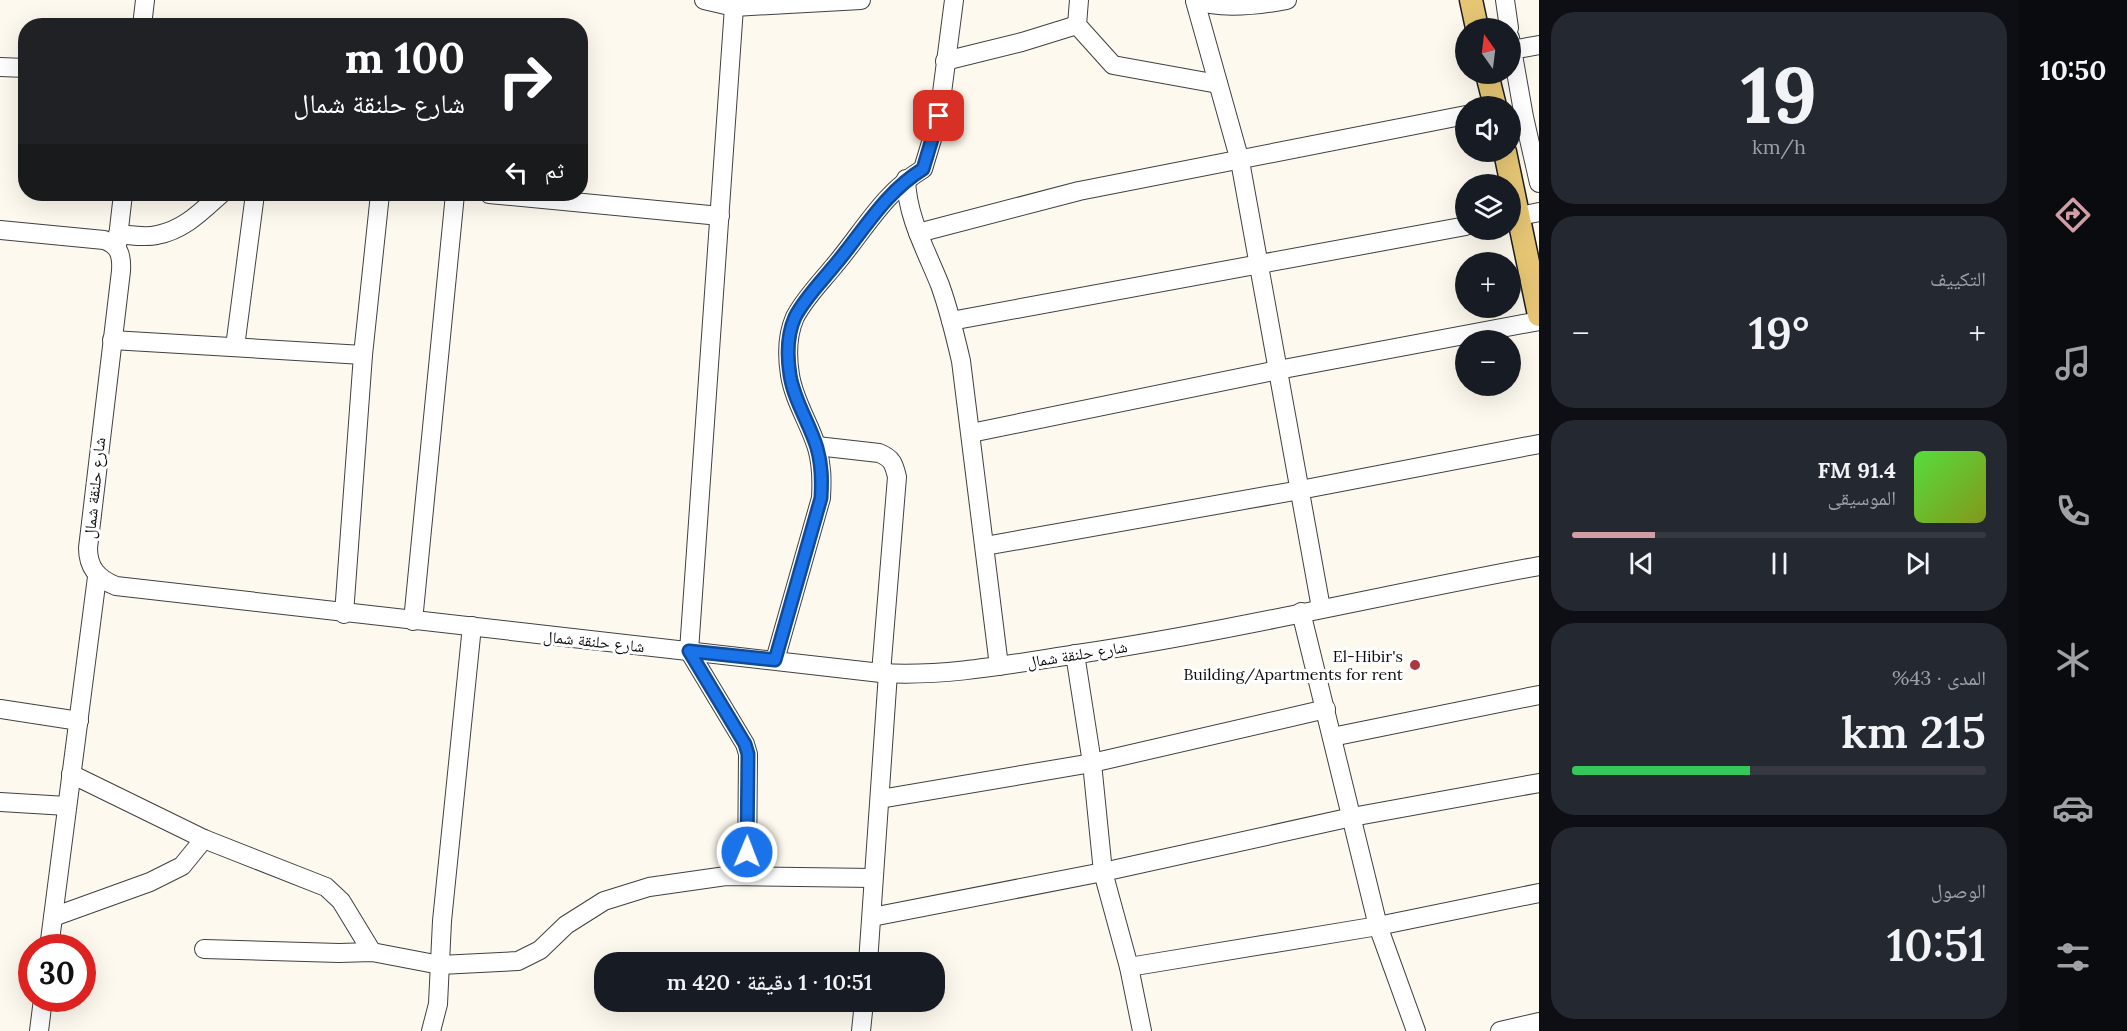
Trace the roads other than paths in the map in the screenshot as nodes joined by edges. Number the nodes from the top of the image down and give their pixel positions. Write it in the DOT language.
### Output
graph roads {
  1 [pos="145,0"];
  2 [pos="704,0"];
  3 [pos="861,0"];
  4 [pos="954,0"];
  5 [pos="1079,0"];
  6 [pos="1287,0"];
  7 [pos="1471,0"];
  8 [pos="1504,0"];
  9 [pos="1195,1"];
  10 [pos="734,7"];
  11 [pos="143,18"];
  12 [pos="1475,18"];
  13 [pos="1507,18"];
  14 [pos="1077,25"];
  15 [pos="1521,44"];
  16 [pos="1539,45"];
  17 [pos="945,61"];
  18 [pos="0,67"];
  19 [pos="18,68"];
  20 [pos="1521,80"];
  21 [pos="1218,84"];
  22 [pos="1531,116"];
  23 [pos="1455,117"];
  24 [pos="1240,161"];
  25 [pos="1508,162"];
  26 [pos="906,179"];
  27 [pos="1539,183"];
  28 [pos="122,201"];
  29 [pos="213,201"];
  30 [pos="254,201"];
  31 [pos="379,201"];
  32 [pos="454,201"];
  33 [pos="562,201"];
  34 [pos="1522,215"];
  35 [pos="720,216"];
  36 [pos="1455,228"];
  37 [pos="0,230"];
  38 [pos="918,233"];
  39 [pos="118,241"];
  40 [pos="1258,263"];
  41 [pos="1538,310"];
  42 [pos="951,321"];
  43 [pos="112,340"];
  44 [pos="235,347"];
  45 [pos="363,355"];
  46 [pos="1278,370"];
  47 [pos="971,433"];
  48 [pos="1539,444"];
  49 [pos="817,446"];
  50 [pos="1300,490"];
  51 [pos="985,546"];
  52 [pos="1539,566"];
  53 [pos="98,577"];
  54 [pos="1321,608"];
  55 [pos="1301,612"];
  56 [pos="344,614"];
  57 [pos="413,621"];
  58 [pos="472,626"];
  59 [pos="689,651"];
  60 [pos="1075,654"];
  61 [pos="775,660"];
  62 [pos="999,666"];
  63 [pos="884,673"];
  64 [pos="1539,695"];
  65 [pos="0,709"];
  66 [pos="1326,710"];
  67 [pos="79,721"];
  68 [pos="1332,737"];
  69 [pos="1092,763"];
  70 [pos="71,774"];
  71 [pos="1539,783"];
  72 [pos="880,800"];
  73 [pos="0,802"];
  74 [pos="67,806"];
  75 [pos="1352,817"];
  76 [pos="204,839"];
  77 [pos="1103,872"];
  78 [pos="747,876"];
  79 [pos="873,878"];
  80 [pos="1539,893"];
  81 [pos="53,917"];
  82 [pos="872,917"];
  83 [pos="1378,926"];
  84 [pos="51,934"];
  85 [pos="204,949"];
  86 [pos="372,952"];
  87 [pos="869,952"];
  88 [pos="440,965"];
  89 [pos="1128,968"];
  90 [pos="41,1012"];
  91 [pos="863,1012"];
  92 [pos="1539,1022"];
  93 [pos="39,1031"];
  94 [pos="431,1031"];
  95 [pos="861,1031"];
  96 [pos="1142,1031"];
  97 [pos="1416,1031"];
  98 [pos="1500,1031"];
  1 -- 11 [label="street"];
  2 -- 10 [label="street"];
  3 -- 10 [label="street"];
  4 -- 17 [label="street"];
  5 -- 14 [label="street"];
  6 -- 9 [label="street"];
  7 -- 12 [label="main road"];
  8 -- 13 [label="street"];
  9 -- 21 [label="street"];
  10 -- 35 [label="street"];
  14 -- 17 [label="street"];
  14 -- 21 [label="street"];
  15 -- 16 [label="street"];
  17 -- 26 [label="street"];
  18 -- 19 [label="street"];
  20 -- 22 [label="street"];
  21 -- 24 [label="street"];
  22 -- 27 [label="street"];
  23 -- 24 [label="street"];
  24 -- 38 [label="street"];
  24 -- 40 [label="street"];
  25 -- 34 [label="main road"];
  26 -- 38 [label="street"];
  26 -- 49 [label="street"];
  28 -- 39 [label="street, شارع حلنقة شمال"];
  29 -- 39 [label="street"];
  30 -- 44 [label="street"];
  31 -- 45 [label="street"];
  32 -- 57 [label="street"];
  33 -- 35 [label="street"];
  34 -- 41 [label="main road"];
  35 -- 59 [label="street"];
  36 -- 40 [label="street"];
  37 -- 39 [label="street"];
  38 -- 42 [label="street"];
  39 -- 43 [label="street, شارع حلنقة شمال"];
  40 -- 42 [label="street"];
  40 -- 46 [label="street"];
  41 -- 46 [label="street"];
  42 -- 47 [label="street"];
  43 -- 44 [label="street"];
  43 -- 53 [label="street, شارع حلنقة شمال"];
  44 -- 45 [label="street"];
  45 -- 56 [label="street"];
  46 -- 47 [label="street"];
  46 -- 50 [label="street"];
  47 -- 51 [label="street"];
  48 -- 50 [label="street"];
  49 -- 61 [label="street"];
  49 -- 63 [label="street"];
  50 -- 51 [label="street"];
  50 -- 54 [label="street"];
  51 -- 62 [label="street"];
  52 -- 54 [label="street, شارع حلنقة شمال"];
  53 -- 56 [label="street, شارع حلنقة شمال"];
  53 -- 67 [label="street"];
  54 -- 55 [label="street, شارع حلنقة شمال"];
  55 -- 60 [label="street, شارع حلنقة شمال"];
  55 -- 66 [label="street"];
  56 -- 57 [label="street, شارع حلنقة شمال"];
  57 -- 58 [label="street, شارع حلنقة شمال"];
  58 -- 59 [label="street, شارع حلنقة شمال"];
  58 -- 88 [label="street"];
  59 -- 61 [label="street, شارع حلنقة شمال"];
  59 -- 78 [label="street"];
  60 -- 62 [label="street, شارع حلنقة شمال"];
  60 -- 69 [label="street"];
  61 -- 63 [label="street, شارع حلنقة شمال"];
  62 -- 63 [label="street, شارع حلنقة شمال"];
  63 -- 72 [label="street"];
  64 -- 68 [label="street"];
  65 -- 67 [label="street"];
  66 -- 68 [label="street"];
  66 -- 69 [label="street"];
  67 -- 70 [label="street"];
  68 -- 75 [label="street"];
  69 -- 72 [label="street"];
  69 -- 77 [label="street"];
  70 -- 74 [label="street"];
  70 -- 76 [label="street"];
  71 -- 75 [label="street"];
  72 -- 79 [label="street"];
  73 -- 74 [label="street"];
  74 -- 81 [label="street"];
  75 -- 77 [label="street"];
  75 -- 83 [label="street"];
  76 -- 81 [label="street"];
  76 -- 86 [label="street"];
  77 -- 82 [label="street"];
  77 -- 89 [label="street"];
  78 -- 79 [label="street"];
  78 -- 88 [label="street"];
  79 -- 82 [label="street"];
  80 -- 83 [label="street"];
  81 -- 84 [label="street"];
  82 -- 87 [label="street"];
  83 -- 89 [label="street"];
  83 -- 97 [label="street"];
  85 -- 86 [label="street"];
  86 -- 88 [label="street"];
  88 -- 94 [label="street"];
  89 -- 96 [label="street"];
  90 -- 93 [label="street"];
  91 -- 95 [label="street"];
  92 -- 98 [label="street"];
}
